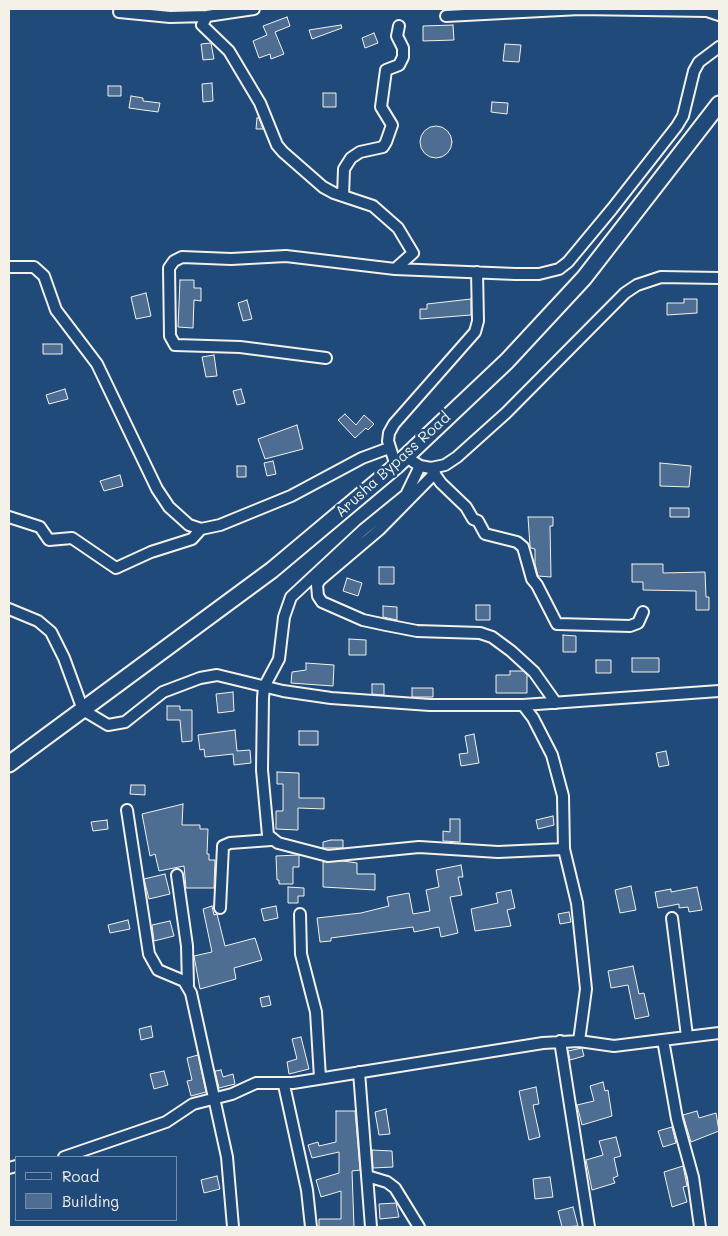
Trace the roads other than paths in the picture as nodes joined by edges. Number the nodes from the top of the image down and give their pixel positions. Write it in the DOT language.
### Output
graph roads {
  1 [pos="254,9"];
  2 [pos="119,12"];
  3 [pos="719,15"];
  4 [pos="207,16"];
  5 [pos="446,16"];
  6 [pos="399,26"];
  7 [pos="719,47"];
  8 [pos="719,104"];
  9 [pos="344,196"];
  10 [pos="9,267"];
  11 [pos="395,269"];
  12 [pos="477,272"];
  13 [pos="719,278"];
  14 [pos="326,358"];
  15 [pos="389,448"];
  16 [pos="401,462"];
  17 [pos="420,466"];
  18 [pos="433,470"];
  19 [pos="9,517"];
  20 [pos="201,529"];
  21 [pos="9,609"];
  22 [pos="643,612"];
  23 [pos="264,687"];
  24 [pos="719,691"];
  25 [pos="556,703"];
  26 [pos="523,705"];
  27 [pos="83,710"];
  28 [pos="9,764"];
  29 [pos="127,810"];
  30 [pos="271,840"];
  31 [pos="564,849"];
  32 [pos="177,875"];
  33 [pos="220,908"];
  34 [pos="300,914"];
  35 [pos="672,918"];
  36 [pos="188,985"];
  37 [pos="719,1033"];
  38 [pos="687,1036"];
  39 [pos="663,1040"];
  40 [pos="560,1041"];
  41 [pos="579,1041"];
  42 [pos="359,1072"];
  43 [pos="320,1078"];
  44 [pos="284,1084"];
  45 [pos="214,1100"];
  46 [pos="67,1156"];
  47 [pos="367,1176"];
  48 [pos="233,1227"];
  49 [pos="310,1227"];
  50 [pos="371,1227"];
  51 [pos="419,1227"];
  52 [pos="589,1227"];
  53 [pos="700,1227"];
  1 -- 4 [label="street"];
  2 -- 4 [label="street"];
  3 -- 5 [label="street"];
  4 -- 9 [label="street"];
  6 -- 9 [label="street"];
  7 -- 12 [label="street"];
  8 -- 16 [label="main road, Arusha Bypass Road"];
  9 -- 11 [label="street"];
  10 -- 20 [label="street"];
  11 -- 12 [label="street"];
  11 -- 14 [label="street"];
  12 -- 15 [label="street"];
  13 -- 18 [label="street"];
  15 -- 16 [label="street"];
  15 -- 20 [label="street"];
  16 -- 17 [label="street"];
  16 -- 27 [label="main road, Arusha Bypass Road"];
  17 -- 18 [label="street"];
  17 -- 23 [label="street"];
  18 -- 22 [label="street"];
  18 -- 25 [label="street"];
  19 -- 20 [label="street"];
  21 -- 27 [label="street"];
  23 -- 26 [label="street"];
  23 -- 27 [label="street"];
  23 -- 30 [label="street"];
  24 -- 25 [label="street"];
  25 -- 26 [label="street"];
  26 -- 31 [label="street"];
  27 -- 28 [label="main road, Arusha Bypass Road"];
  29 -- 36 [label="street"];
  30 -- 31 [label="street"];
  30 -- 33 [label="street"];
  31 -- 41 [label="street"];
  32 -- 36 [label="street"];
  34 -- 43 [label="street"];
  35 -- 38 [label="street"];
  36 -- 45 [label="street"];
  37 -- 38 [label="street"];
  38 -- 39 [label="street"];
  39 -- 41 [label="street"];
  39 -- 53 [label="street"];
  40 -- 41 [label="street"];
  40 -- 42 [label="street"];
  40 -- 52 [label="street"];
  42 -- 43 [label="street"];
  42 -- 47 [label="street"];
  43 -- 44 [label="street"];
  44 -- 45 [label="street"];
  44 -- 49 [label="street"];
  45 -- 46 [label="street"];
  45 -- 48 [label="street"];
  47 -- 50 [label="street"];
  47 -- 51 [label="street"];
}
